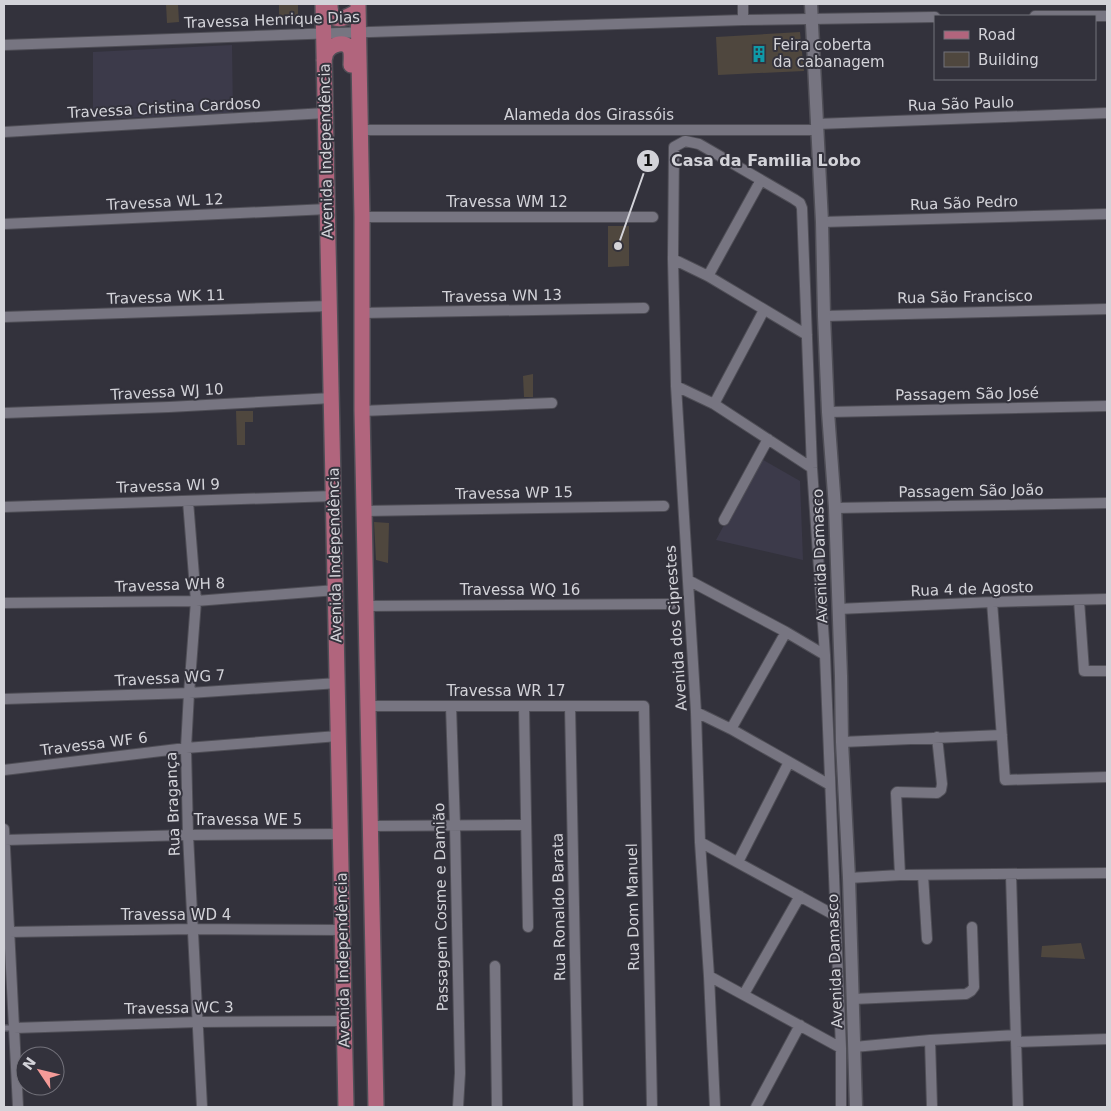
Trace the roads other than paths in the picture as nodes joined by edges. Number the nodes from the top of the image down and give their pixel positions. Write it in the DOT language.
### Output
graph roads {
  1 [pos="323,4"];
  2 [pos="330,4"];
  3 [pos="742,4"];
  4 [pos="811,4"];
  5 [pos="358,7"];
  6 [pos="934,17"];
  7 [pos="811,18"];
  8 [pos="742,20"];
  9 [pos="358,32"];
  10 [pos="324,33"];
  11 [pos="4,45"];
  12 [pos="324,60"];
  13 [pos="360,112"];
  14 [pos="325,113"];
  15 [pos="1107,113"];
  16 [pos="817,127"];
  17 [pos="360,130"];
  18 [pos="4,132"];
  19 [pos="761,180"];
  20 [pos="328,210"];
  21 [pos="1107,214"];
  22 [pos="362,217"];
  23 [pos="653,217"];
  24 [pos="822,222"];
  25 [pos="4,224"];
  26 [pos="673,259"];
  27 [pos="708,276"];
  28 [pos="330,306"];
  29 [pos="644,308"];
  30 [pos="1107,309"];
  31 [pos="764,310"];
  32 [pos="361,313"];
  33 [pos="824,316"];
  34 [pos="4,317"];
  35 [pos="807,335"];
  36 [pos="676,386"];
  37 [pos="332,398"];
  38 [pos="552,403"];
  39 [pos="714,404"];
  40 [pos="1107,406"];
  41 [pos="362,411"];
  42 [pos="828,412"];
  43 [pos="4,413"];
  44 [pos="768,439"];
  45 [pos="812,468"];
  46 [pos="334,496"];
  47 [pos="188,501"];
  48 [pos="1107,503"];
  49 [pos="664,506"];
  50 [pos="4,507"];
  51 [pos="835,508"];
  52 [pos="364,511"];
  53 [pos="724,520"];
  54 [pos="688,580"];
  55 [pos="336,590"];
  56 [pos="1107,599"];
  57 [pos="1079,600"];
  58 [pos="196,601"];
  59 [pos="992,602"];
  60 [pos="4,603"];
  61 [pos="673,604"];
  62 [pos="366,606"];
  63 [pos="838,609"];
  64 [pos="786,632"];
  65 [pos="825,655"];
  66 [pos="1107,671"];
  67 [pos="338,683"];
  68 [pos="189,693"];
  69 [pos="4,699"];
  70 [pos="368,706"];
  71 [pos="451,706"];
  72 [pos="524,706"];
  73 [pos="570,706"];
  74 [pos="644,706"];
  75 [pos="696,712"];
  76 [pos="731,729"];
  77 [pos="1002,735"];
  78 [pos="338,736"];
  79 [pos="937,737"];
  80 [pos="842,742"];
  81 [pos="186,748"];
  82 [pos="790,762"];
  83 [pos="4,770"];
  84 [pos="1107,777"];
  85 [pos="830,785"];
  86 [pos="526,825"];
  87 [pos="371,826"];
  88 [pos="455,826"];
  89 [pos="4,834"];
  90 [pos="341,834"];
  91 [pos="188,835"];
  92 [pos="700,842"];
  93 [pos="738,862"];
  94 [pos="1107,874"];
  95 [pos="900,875"];
  96 [pos="923,875"];
  97 [pos="1011,875"];
  98 [pos="849,878"];
  99 [pos="800,896"];
  100 [pos="836,916"];
  101 [pos="528,927"];
  102 [pos="972,927"];
  103 [pos="193,929"];
  104 [pos="342,930"];
  105 [pos="10,932"];
  106 [pos="927,939"];
  107 [pos="495,966"];
  108 [pos="710,976"];
  109 [pos="744,994"];
  110 [pos="852,999"];
  111 [pos="345,1021"];
  112 [pos="198,1022"];
  113 [pos="800,1025"];
  114 [pos="9,1028"];
  115 [pos="1016,1038"];
  116 [pos="1107,1039"];
  117 [pos="930,1040"];
  118 [pos="848,1047"];
  119 [pos="18,1107"];
  120 [pos="202,1107"];
  121 [pos="346,1107"];
  122 [pos="376,1107"];
  123 [pos="458,1107"];
  124 [pos="497,1107"];
  125 [pos="578,1107"];
  126 [pos="652,1107"];
  127 [pos="715,1107"];
  128 [pos="756,1107"];
  129 [pos="841,1107"];
  130 [pos="856,1107"];
  131 [pos="932,1107"];
  132 [pos="1018,1107"];
  1 -- 10 [label="main road, Avenida Independência"];
  2 -- 5 [label="main road"];
  3 -- 8 [label="street"];
  4 -- 7 [label="street, Avenida Damasco"];
  5 -- 9 [label="main road, Avenida Independência"];
  6 -- 7 [label="street, Travessa Henrique Dias"];
  7 -- 8 [label="street, Travessa Henrique Dias"];
  7 -- 16 [label="street, Avenida Damasco"];
  8 -- 9 [label="street, Travessa Henrique Dias"];
  9 -- 10 [label="street, Travessa Henrique Dias"];
  9 -- 13 [label="main road, Avenida Independência"];
  10 -- 11 [label="street, Travessa Henrique Dias"];
  10 -- 12 [label="main road, Avenida Independência"];
  12 -- 13 [label="main road"];
  12 -- 14 [label="main road, Avenida Independência"];
  13 -- 17 [label="main road, Avenida Independência"];
  14 -- 18 [label="street, Travessa Cristina Cardoso"];
  14 -- 20 [label="main road, Avenida Independência"];
  15 -- 16 [label="street, Rua São Paulo"];
  16 -- 17 [label="street, Alameda dos Girassóis"];
  16 -- 24 [label="street, Avenida Damasco"];
  17 -- 22 [label="main road, Avenida Independência"];
  19 -- 26 [label="street, Avenida dos Ciprestes"];
  19 -- 27 [label="street"];
  19 -- 35 [label="street, Avenida Damasco"];
  20 -- 25 [label="street, Travessa WL 12"];
  20 -- 28 [label="main road, Avenida Independência"];
  21 -- 24 [label="street, Rua São Pedro"];
  22 -- 23 [label="street, Travessa WM 12"];
  22 -- 32 [label="main road, Avenida Independência"];
  24 -- 33 [label="street, Avenida Damasco"];
  26 -- 27 [label="street"];
  26 -- 36 [label="street, Avenida dos Ciprestes"];
  27 -- 31 [label="street"];
  28 -- 34 [label="street, Travessa WK 11"];
  28 -- 37 [label="main road, Avenida Independência"];
  29 -- 32 [label="street, Travessa WN 13"];
  30 -- 33 [label="street, Rua São Francisco"];
  31 -- 35 [label="street"];
  31 -- 39 [label="street"];
  32 -- 41 [label="main road, Avenida Independência"];
  33 -- 42 [label="street, Avenida Damasco"];
  35 -- 45 [label="street, Avenida Damasco"];
  36 -- 39 [label="street"];
  36 -- 54 [label="street, Avenida dos Ciprestes"];
  37 -- 43 [label="street, Travessa WJ 10"];
  37 -- 46 [label="main road, Avenida Independência"];
  38 -- 41 [label="street"];
  39 -- 44 [label="street"];
  40 -- 42 [label="street, Passagem São José"];
  41 -- 52 [label="main road, Avenida Independência"];
  42 -- 51 [label="street, Avenida Damasco"];
  44 -- 45 [label="street"];
  44 -- 53 [label="street"];
  45 -- 65 [label="street, Avenida Damasco"];
  46 -- 47 [label="street, Travessa WI 9"];
  46 -- 55 [label="main road, Avenida Independência"];
  47 -- 50 [label="street, Travessa WI 9"];
  47 -- 58 [label="street, Rua Bragança"];
  48 -- 51 [label="street, Passagem São João"];
  49 -- 52 [label="street, Travessa WP 15"];
  51 -- 63 [label="street, Avenida Damasco"];
  52 -- 62 [label="main road, Avenida Independência"];
  54 -- 64 [label="street"];
  54 -- 75 [label="street, Avenida dos Ciprestes"];
  55 -- 58 [label="street, Travessa WH 8"];
  55 -- 67 [label="main road, Avenida Independência"];
  56 -- 57 [label="street, Rua 4 de Agosto"];
  57 -- 59 [label="street, Rua 4 de Agosto"];
  57 -- 66 [label="street"];
  58 -- 60 [label="street, Travessa WH 8"];
  58 -- 68 [label="street, Rua Bragança"];
  59 -- 63 [label="street, Rua 4 de Agosto"];
  59 -- 77 [label="street"];
  61 -- 62 [label="street, Travessa WQ 16"];
  62 -- 70 [label="main road, Avenida Independência"];
  63 -- 80 [label="street, Avenida Damasco"];
  64 -- 65 [label="street"];
  64 -- 76 [label="street"];
  65 -- 85 [label="street, Avenida Damasco"];
  67 -- 68 [label="street, Travessa WG 7"];
  67 -- 78 [label="main road, Avenida Independência"];
  68 -- 69 [label="street, Travessa WG 7"];
  68 -- 81 [label="street, Rua Bragança"];
  70 -- 71 [label="street, Travessa WR 17"];
  70 -- 87 [label="main road, Avenida Independência"];
  71 -- 72 [label="street, Travessa WR 17"];
  71 -- 88 [label="street, Passagem Cosme e Damião"];
  72 -- 73 [label="street, Travessa WR 17"];
  72 -- 86 [label="street"];
  73 -- 74 [label="street, Travessa WR 17"];
  73 -- 125 [label="street, Rua Ronaldo Barata"];
  74 -- 126 [label="street, Rua Dom Manuel"];
  75 -- 76 [label="street"];
  75 -- 92 [label="street, Avenida dos Ciprestes"];
  76 -- 82 [label="street"];
  77 -- 79 [label="street"];
  77 -- 84 [label="street"];
  78 -- 81 [label="street, Travessa WF 6"];
  78 -- 90 [label="main road, Avenida Independência"];
  79 -- 80 [label="street"];
  79 -- 95 [label="street"];
  80 -- 98 [label="street, Avenida Damasco"];
  81 -- 83 [label="street, Travessa WF 6"];
  81 -- 91 [label="street, Rua Bragança"];
  82 -- 85 [label="street"];
  82 -- 93 [label="street"];
  85 -- 100 [label="street, Avenida Damasco"];
  86 -- 88 [label="street"];
  86 -- 101 [label="street"];
  87 -- 88 [label="street"];
  87 -- 122 [label="main road, Avenida Independência"];
  88 -- 123 [label="street, Passagem Cosme e Damião"];
  89 -- 91 [label="street, Travessa WE 5"];
  89 -- 105 [label="street"];
  90 -- 91 [label="street, Travessa WE 5"];
  90 -- 104 [label="main road, Avenida Independência"];
  91 -- 103 [label="street, Rua Bragança"];
  92 -- 93 [label="street"];
  92 -- 108 [label="street, Avenida dos Ciprestes"];
  93 -- 99 [label="street"];
  94 -- 97 [label="street"];
  95 -- 96 [label="street"];
  95 -- 98 [label="street"];
  96 -- 97 [label="street"];
  96 -- 106 [label="street"];
  97 -- 115 [label="street"];
  98 -- 110 [label="street, Avenida Damasco"];
  99 -- 100 [label="street"];
  99 -- 109 [label="street"];
  100 -- 118 [label="street, Avenida Damasco"];
  102 -- 110 [label="street"];
  103 -- 104 [label="street, Travessa WD 4"];
  103 -- 105 [label="street, Travessa WD 4"];
  103 -- 112 [label="street, Rua Bragança"];
  104 -- 111 [label="main road, Avenida Independência"];
  105 -- 114 [label="street"];
  107 -- 124 [label="street"];
  108 -- 109 [label="street"];
  108 -- 127 [label="street, Avenida dos Ciprestes"];
  109 -- 113 [label="street"];
  110 -- 118 [label="street, Avenida Damasco"];
  111 -- 112 [label="street, Travessa WC 3"];
  111 -- 121 [label="main road, Avenida Independência"];
  112 -- 114 [label="street, Travessa WC 3"];
  112 -- 120 [label="street, Rua Bragança"];
  113 -- 118 [label="street"];
  113 -- 128 [label="street"];
  114 -- 119 [label="street"];
  115 -- 116 [label="street"];
  115 -- 117 [label="street"];
  115 -- 132 [label="street"];
  117 -- 118 [label="street"];
  117 -- 131 [label="street"];
  118 -- 129 [label="street, Avenida Damasco"];
  118 -- 130 [label="street, Avenida Damasco"];
}
